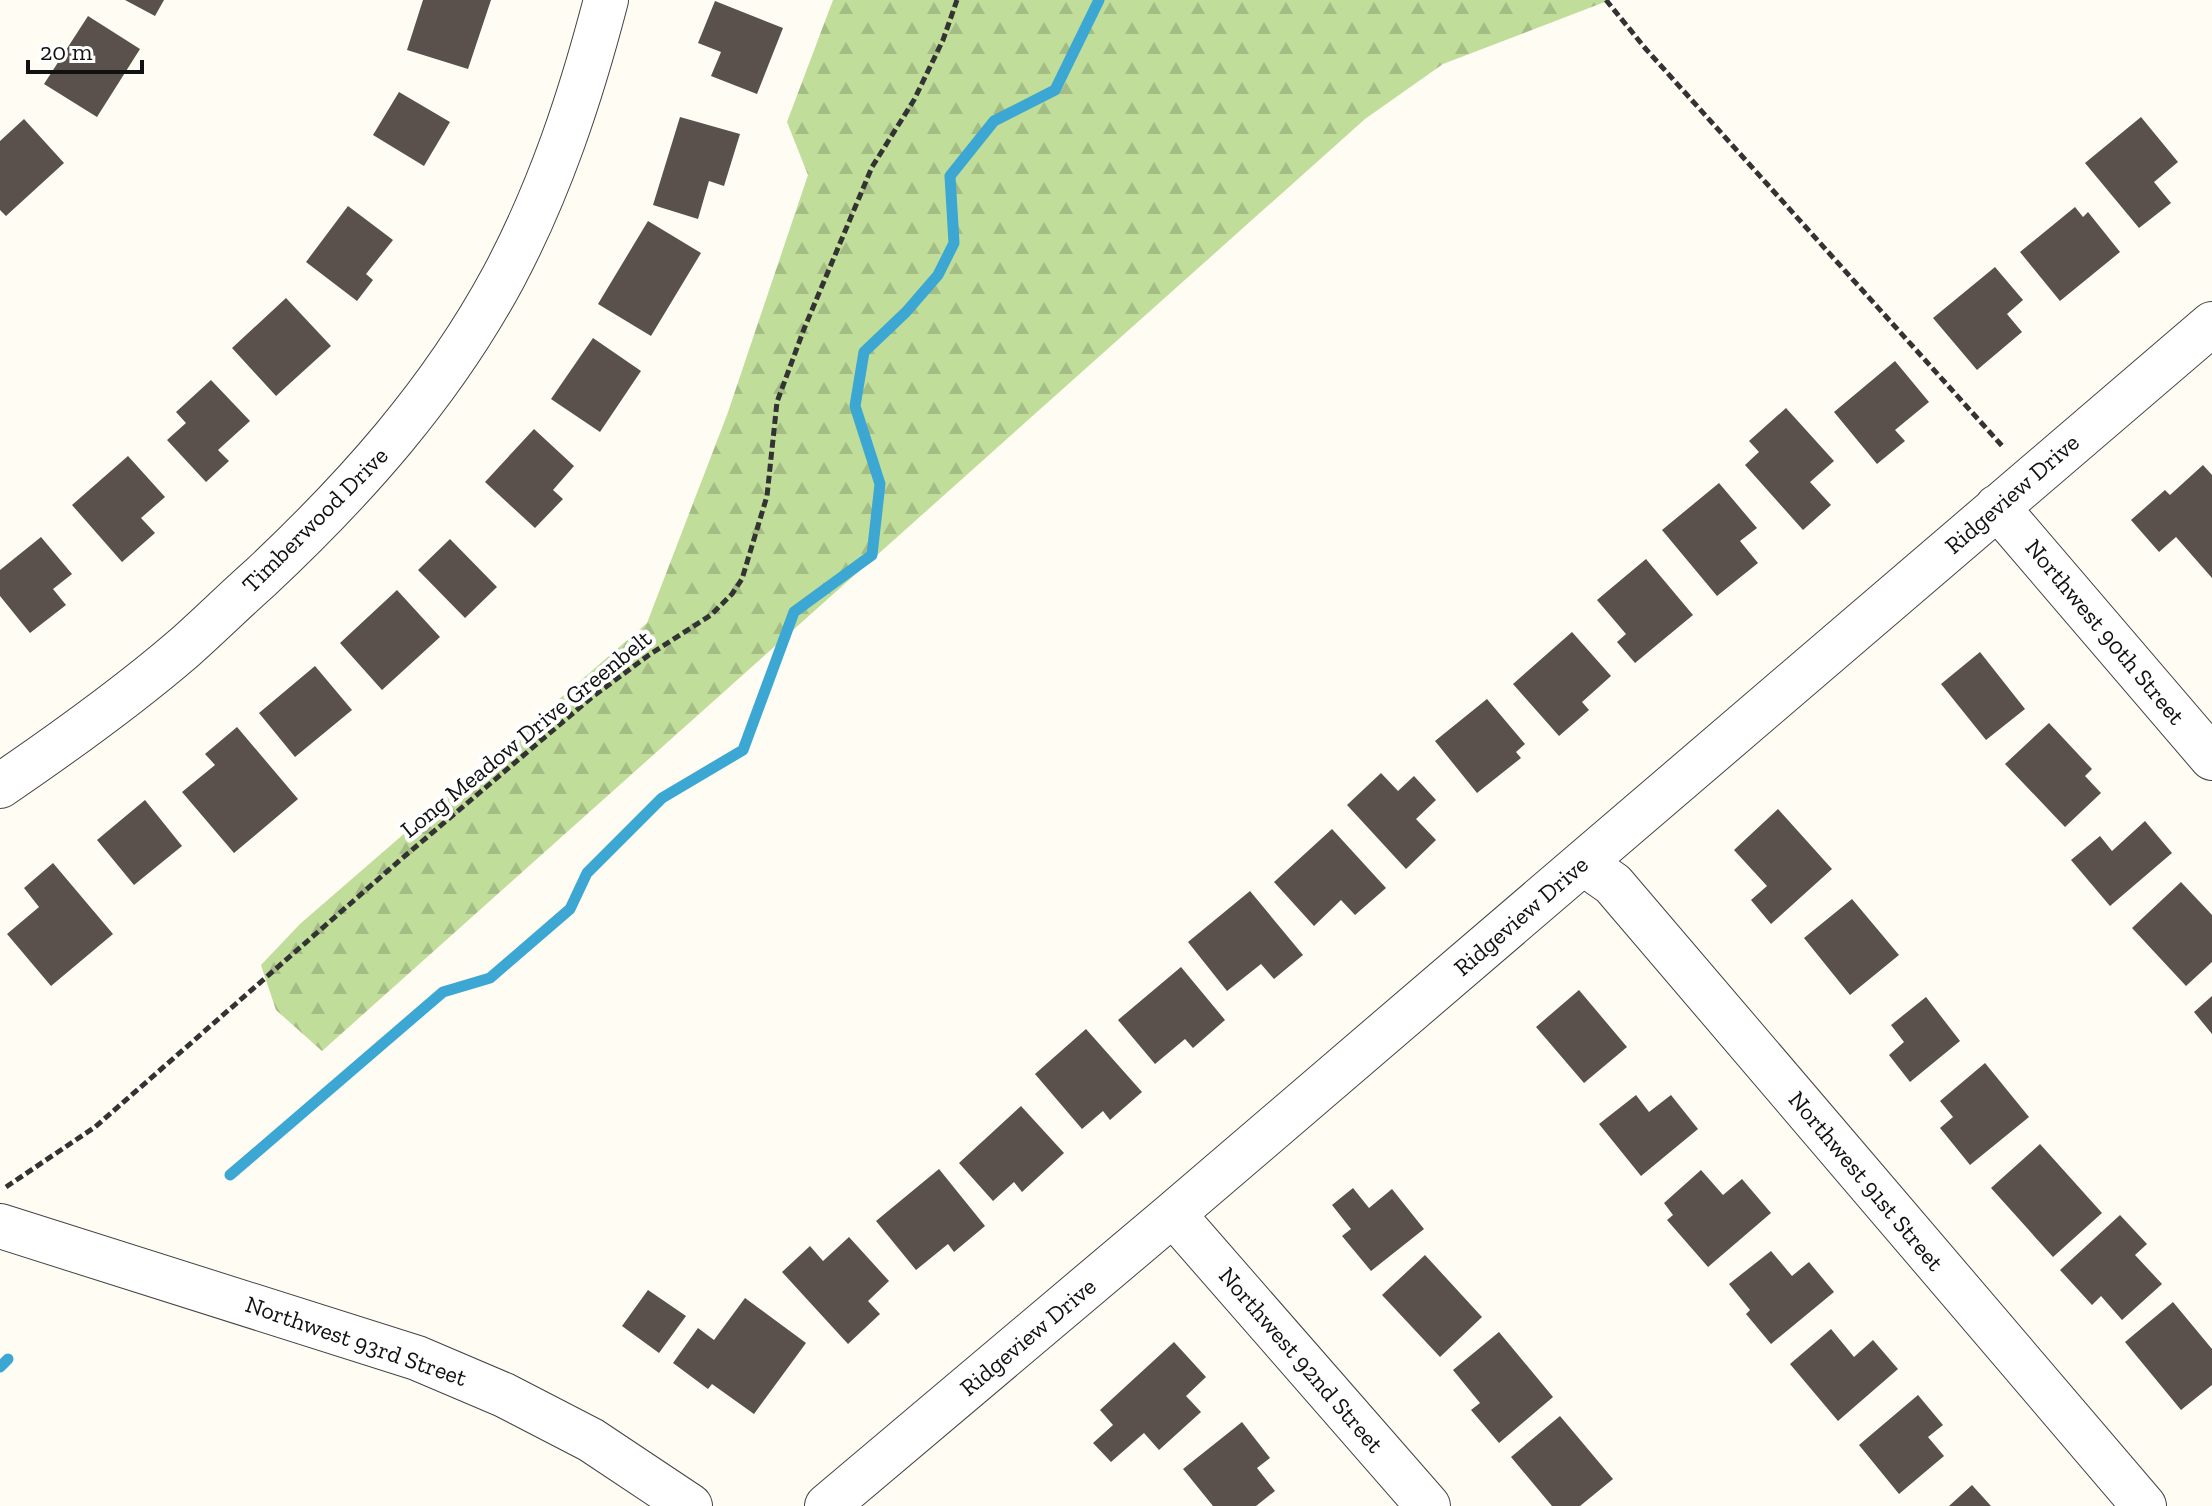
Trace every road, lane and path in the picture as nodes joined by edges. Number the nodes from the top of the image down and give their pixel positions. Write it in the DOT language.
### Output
graph roads {
  1 [pos="606,0"];
  2 [pos="957,0"];
  3 [pos="1606,0"];
  4 [pos="2212,324"];
  5 [pos="2032,478"];
  6 [pos="1997,507"];
  7 [pos="2212,758"];
  8 [pos="0,786"];
  9 [pos="1583,863"];
  10 [pos="0,1191"];
  11 [pos="1173,1214"];
  12 [pos="0,1226"];
  13 [pos="690,1506"];
  14 [pos="827,1506"];
  15 [pos="1428,1506"];
  16 [pos="2144,1506"];
  1 -- 8 [label="street, Timberwood Drive"];
  2 -- 10 [label="path, Long Meadow Drive Greenbelt"];
  3 -- 5 [label="path"];
  4 -- 5 [label="street, Ridgeview Drive"];
  5 -- 6 [label="street, Ridgeview Drive"];
  6 -- 7 [label="street, Northwest 90th Street"];
  6 -- 9 [label="street, Ridgeview Drive"];
  9 -- 11 [label="street, Ridgeview Drive"];
  9 -- 16 [label="street, Northwest 91st Street"];
  11 -- 14 [label="street, Ridgeview Drive"];
  11 -- 15 [label="street, Northwest 92nd Street"];
  12 -- 13 [label="street, Northwest 93rd Street"];
}
